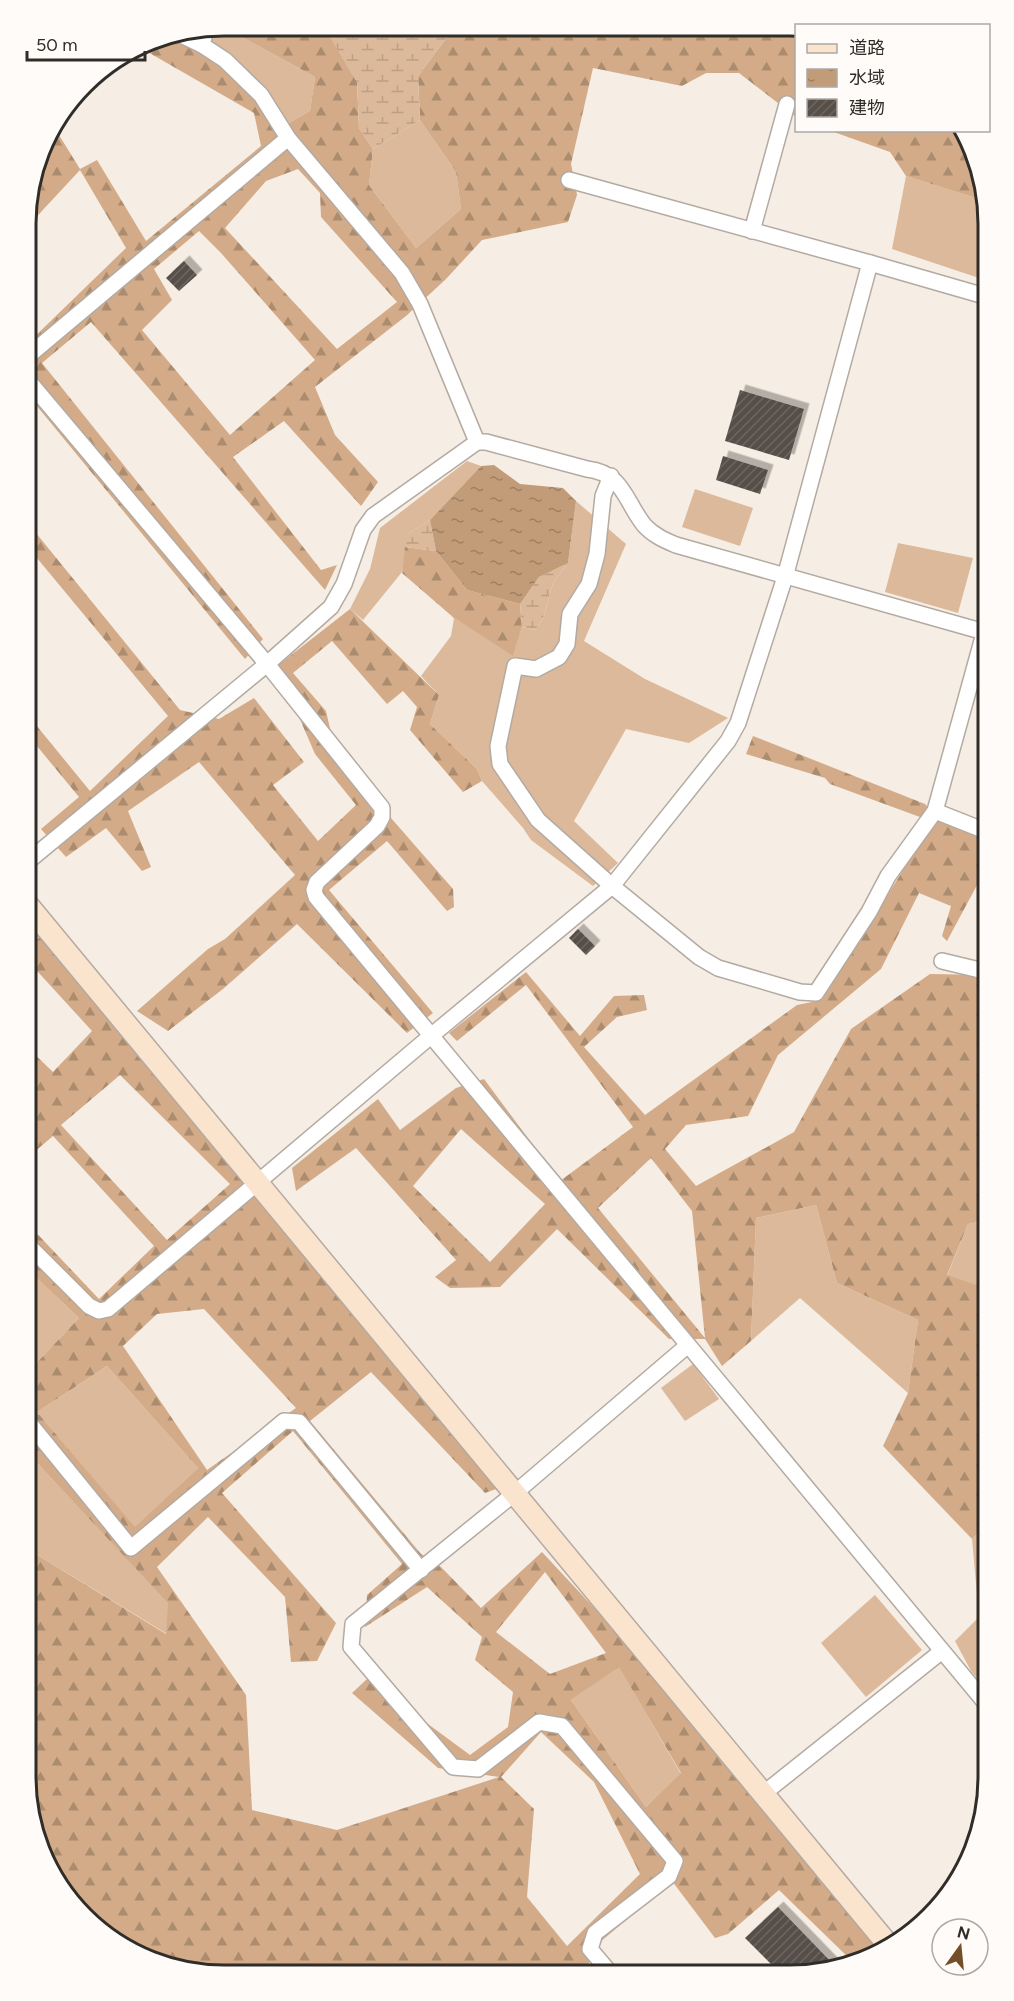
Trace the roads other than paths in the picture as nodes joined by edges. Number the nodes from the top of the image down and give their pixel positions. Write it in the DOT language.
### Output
graph roads {
  1 [pos="204,38"];
  2 [pos="191,40"];
  3 [pos="202,45"];
  4 [pos="787,104"];
  5 [pos="288,138"];
  6 [pos="569,180"];
  7 [pos="752,231"];
  8 [pos="870,263"];
  9 [pos="978,294"];
  10 [pos="36,349"];
  11 [pos="36,390"];
  12 [pos="477,442"];
  13 [pos="611,477"];
  14 [pos="785,577"];
  15 [pos="978,626"];
  16 [pos="978,660"];
  17 [pos="267,664"];
  18 [pos="936,811"];
  19 [pos="978,828"];
  20 [pos="36,855"];
  21 [pos="612,886"];
  22 [pos="36,915"];
  23 [pos="942,961"];
  24 [pos="978,970"];
  25 [pos="432,1035"];
  26 [pos="258,1183"];
  27 [pos="36,1253"];
  28 [pos="688,1345"];
  29 [pos="36,1431"];
  30 [pos="515,1493"];
  31 [pos="421,1570"];
  32 [pos="942,1650"];
  33 [pos="978,1694"];
  34 [pos="763,1794"];
  35 [pos="884,1940"];
  36 [pos="604,1965"];
  1 -- 3 [label="street"];
  2 -- 3 [label="street"];
  3 -- 5 [label="street"];
  4 -- 7 [label="street"];
  5 -- 10 [label="street"];
  5 -- 12 [label="street"];
  6 -- 7 [label="street"];
  7 -- 8 [label="street"];
  8 -- 9 [label="street"];
  8 -- 14 [label="street"];
  11 -- 17 [label="street"];
  12 -- 13 [label="street"];
  12 -- 17 [label="street"];
  13 -- 14 [label="street"];
  13 -- 21 [label="street"];
  14 -- 15 [label="street"];
  14 -- 21 [label="street"];
  16 -- 18 [label="street"];
  17 -- 20 [label="street"];
  17 -- 25 [label="street"];
  18 -- 19 [label="street"];
  18 -- 21 [label="street"];
  21 -- 25 [label="street"];
  22 -- 26 [label="street"];
  23 -- 24 [label="street"];
  25 -- 26 [label="street"];
  25 -- 28 [label="street"];
  26 -- 27 [label="street"];
  26 -- 30 [label="street"];
  28 -- 30 [label="street"];
  28 -- 32 [label="street"];
  29 -- 31 [label="street"];
  30 -- 31 [label="street"];
  30 -- 34 [label="street"];
  31 -- 36 [label="street"];
  32 -- 33 [label="street"];
  32 -- 34 [label="street"];
  34 -- 35 [label="street"];
}
